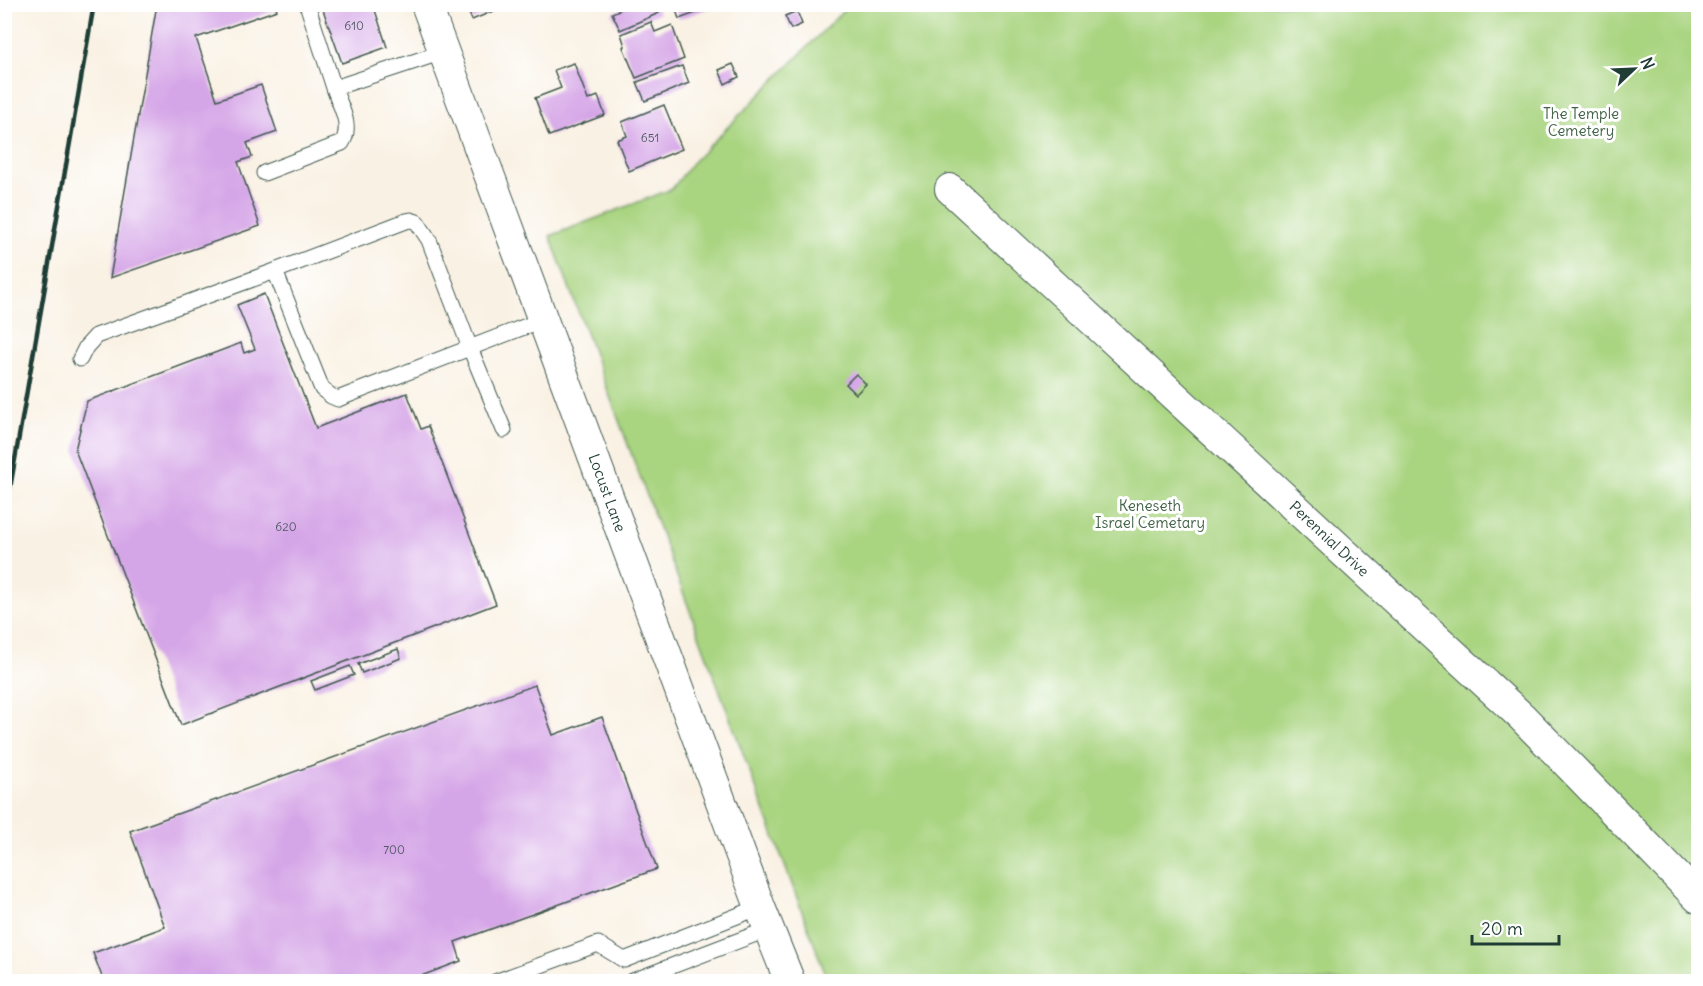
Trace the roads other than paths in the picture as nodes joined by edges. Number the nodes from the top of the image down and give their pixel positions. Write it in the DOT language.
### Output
graph roads {
  1 [pos="307,4"];
  2 [pos="426,4"];
  3 [pos="443,52"];
  4 [pos="334,88"];
  5 [pos="264,173"];
  6 [pos="950,189"];
  7 [pos="275,271"];
  8 [pos="542,320"];
  9 [pos="470,348"];
  10 [pos="80,359"];
  11 [pos="504,430"];
  12 [pos="1698,898"];
  13 [pos="764,918"];
  14 [pos="495,981"];
  15 [pos="630,981"];
  16 [pos="790,981"];
  1 -- 4 [label="lane"];
  2 -- 3 [label="street, Locust Lane"];
  3 -- 4 [label="lane"];
  3 -- 8 [label="street, Locust Lane"];
  4 -- 5 [label="lane"];
  6 -- 12 [label="street, Perennial Drive"];
  7 -- 9 [label="lane"];
  7 -- 9 [label="lane"];
  7 -- 10 [label="lane"];
  8 -- 9 [label="lane"];
  8 -- 13 [label="street, Locust Lane"];
  9 -- 11 [label="lane"];
  13 -- 14 [label="lane"];
  13 -- 15 [label="lane"];
  13 -- 16 [label="street, Locust Lane"];
}
